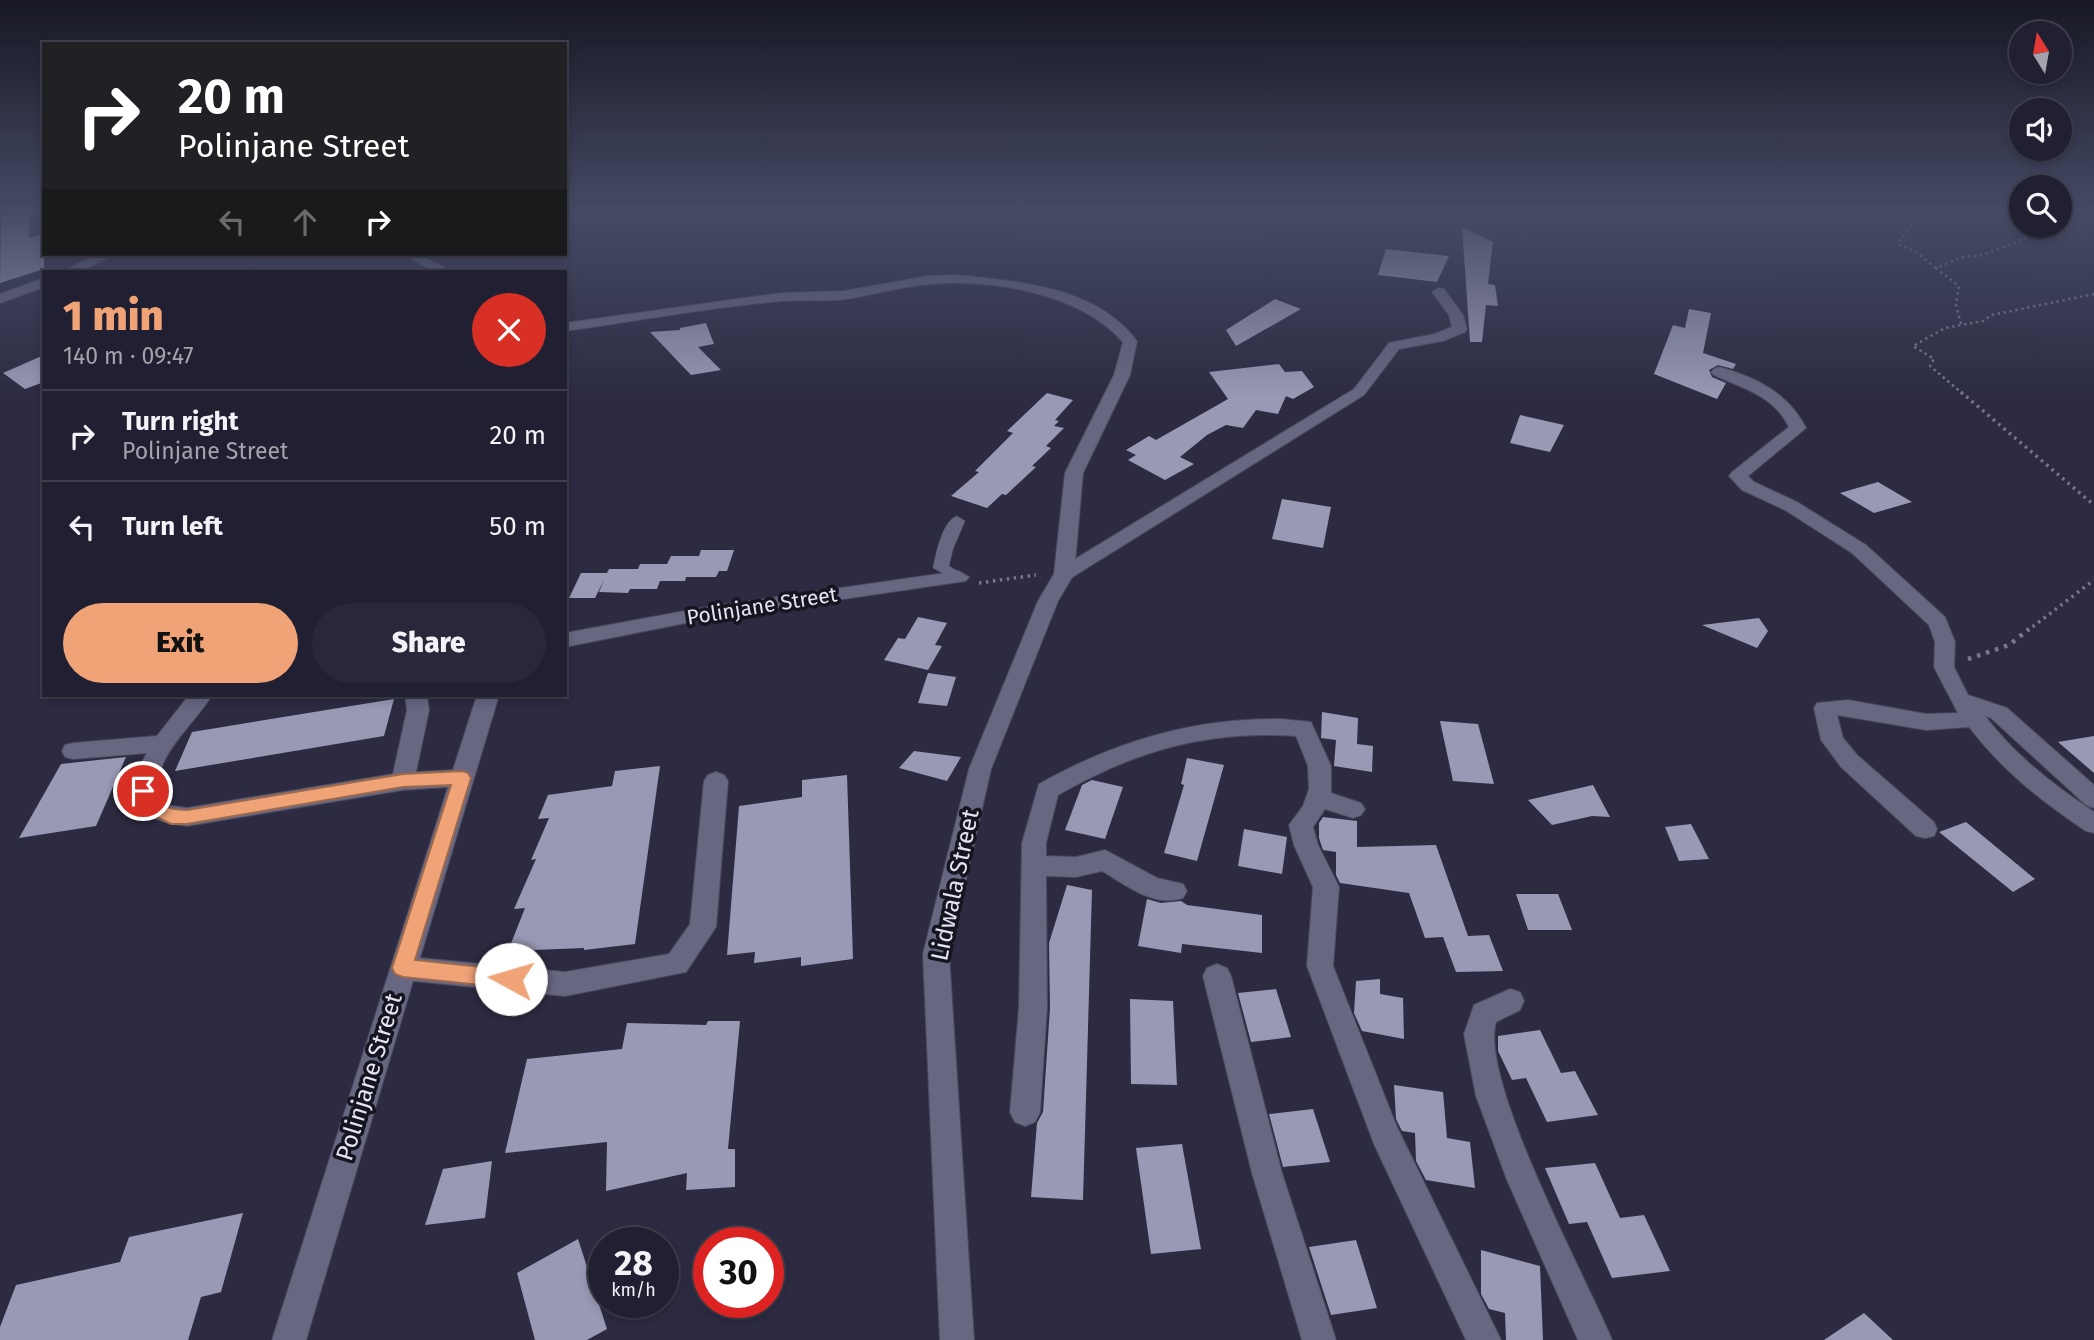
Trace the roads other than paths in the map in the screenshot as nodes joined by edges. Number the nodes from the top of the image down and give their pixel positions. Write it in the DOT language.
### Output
graph roads {
  1 [pos="42,285"];
  2 [pos="1439,292"];
  3 [pos="0,299"];
  4 [pos="567,327"];
  5 [pos="1719,372"];
  6 [pos="957,521"];
  7 [pos="1064,574"];
  8 [pos="959,577"];
  9 [pos="567,640"];
  10 [pos="199,697"];
  11 [pos="416,697"];
  12 [pos="487,697"];
  13 [pos="1960,700"];
  14 [pos="1975,719"];
  15 [pos="163,744"];
  16 [pos="73,751"];
  17 [pos="462,778"];
  18 [pos="403,781"];
  19 [pos="716,781"];
  20 [pos="1318,798"];
  21 [pos="2094,799"];
  22 [pos="1353,809"];
  23 [pos="2094,824"];
  24 [pos="1925,829"];
  25 [pos="1034,865"];
  26 [pos="1174,891"];
  27 [pos="403,968"];
  28 [pos="1217,976"];
  29 [pos="1510,1001"];
  30 [pos="1025,1112"];
  31 [pos="289,1340"];
  32 [pos="957,1340"];
  33 [pos="1319,1340"];
  34 [pos="1485,1340"];
  35 [pos="1595,1340"];
  1 -- 3 [label="street"];
  2 -- 7 [label="street"];
  4 -- 7 [label="street"];
  5 -- 13 [label="street"];
  6 -- 8 [label="lane"];
  7 -- 32 [label="street, Lidwala Street"];
  8 -- 9 [label="street, Polinjane Street"];
  10 -- 15 [label="street"];
  11 -- 18 [label="street"];
  12 -- 17 [label="street, Polinjane Street"];
  13 -- 14 [label="street"];
  13 -- 21 [label="street"];
  14 -- 23 [label="street"];
  14 -- 24 [label="street"];
  15 -- 16 [label="street"];
  15 -- 18 [label="street"];
  17 -- 18 [label="street"];
  17 -- 27 [label="street, Polinjane Street"];
  19 -- 27 [label="street"];
  20 -- 22 [label="street"];
  20 -- 25 [label="street"];
  20 -- 34 [label="street"];
  25 -- 26 [label="street"];
  25 -- 30 [label="street"];
  27 -- 31 [label="street, Polinjane Street"];
  28 -- 33 [label="street"];
  29 -- 35 [label="street"];
}
